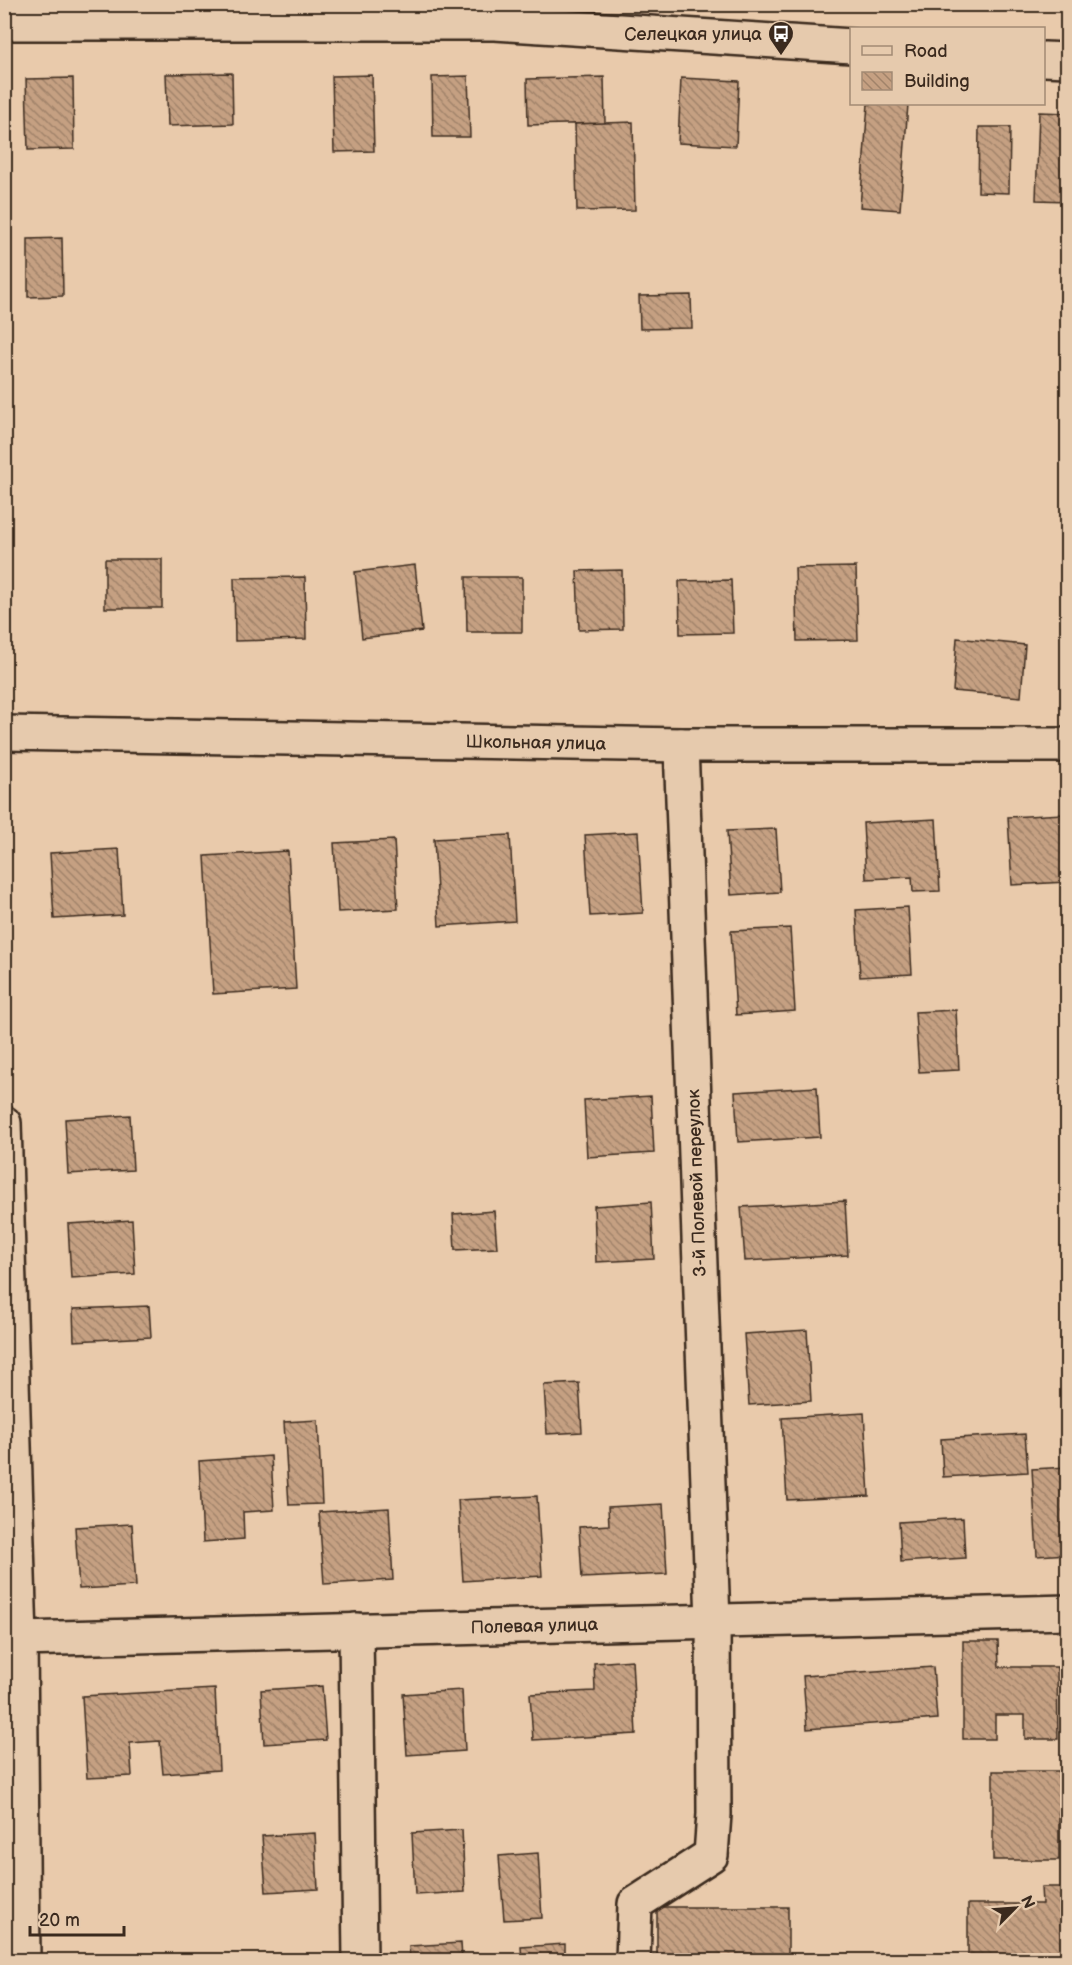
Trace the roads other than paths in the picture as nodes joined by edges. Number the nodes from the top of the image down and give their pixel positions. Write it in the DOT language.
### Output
graph roads {
  1 [pos="495,14"];
  2 [pos="4,23"];
  3 [pos="850,46"];
  4 [pos="1045,59"];
  5 [pos="1068,60"];
  6 [pos="4,733"];
  7 [pos="681,745"];
  8 [pos="1068,746"];
  9 [pos="4,1124"];
  10 [pos="1068,1612"];
  11 [pos="713,1621"];
  12 [pos="356,1630"];
  13 [pos="12,1642"];
  14 [pos="23,1960"];
  15 [pos="360,1960"];
  16 [pos="633,1960"];
  1 -- 2 [label="street"];
  1 -- 3 [label="street"];
  4 -- 5 [label="street"];
  6 -- 7 [label="street, Школьная улица"];
  7 -- 8 [label="street, Школьная улица"];
  7 -- 11 [label="street, 3-й Полевой переулок"];
  9 -- 13 [label="street"];
  10 -- 11 [label="street, Полевая улица"];
  11 -- 12 [label="street, Полевая улица"];
  11 -- 16 [label="street, 3-й Полевой переулок"];
  12 -- 13 [label="street, Полевая улица"];
  12 -- 15 [label="street"];
  13 -- 14 [label="street"];
}
